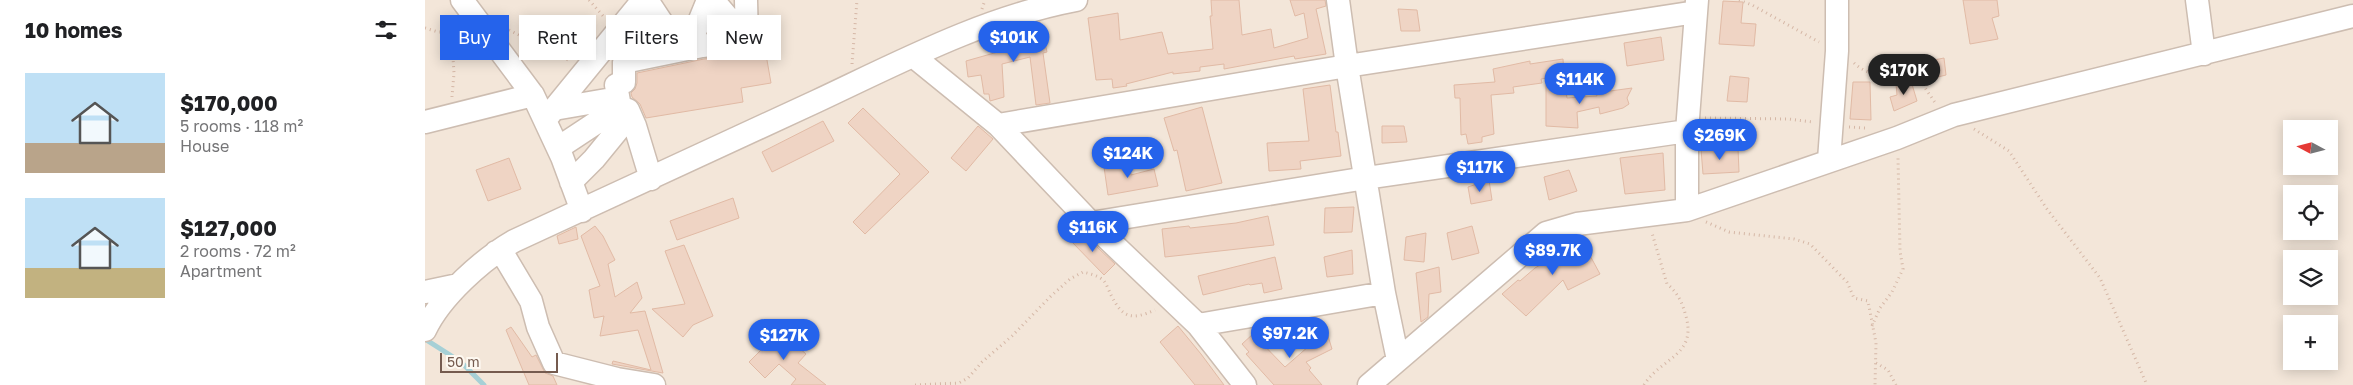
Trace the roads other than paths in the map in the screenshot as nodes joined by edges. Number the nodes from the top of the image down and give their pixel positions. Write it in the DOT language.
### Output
graph roads {
  1 [pos="671,0"];
  2 [pos="710,0"];
  3 [pos="746,0"];
  4 [pos="1077,0"];
  5 [pos="1338,0"];
  6 [pos="1837,0"];
  7 [pos="2197,0"];
  8 [pos="464,1"];
  9 [pos="646,1"];
  10 [pos="1697,6"];
  11 [pos="657,15"];
  12 [pos="711,15"];
  13 [pos="724,15"];
  14 [pos="746,15"];
  15 [pos="2353,16"];
  16 [pos="697,24"];
  17 [pos="2204,54"];
  18 [pos="913,56"];
  19 [pos="633,60"];
  20 [pos="1347,66"];
  21 [pos="586,70"];
  22 [pos="533,95"];
  23 [pos="622,97"];
  24 [pos="549,114"];
  25 [pos="425,122"];
  26 [pos="998,125"];
  27 [pos="1687,125"];
  28 [pos="558,148"];
  29 [pos="1829,160"];
  30 [pos="1367,178"];
  31 [pos="651,179"];
  32 [pos="571,182"];
  33 [pos="1687,210"];
  34 [pos="582,211"];
  35 [pos="1091,223"];
  36 [pos="496,252"];
  37 [pos="458,285"];
  38 [pos="425,292"];
  39 [pos="1384,293"];
  40 [pos="428,319"];
  41 [pos="1198,325"];
  42 [pos="1398,360"];
  43 [pos="654,385"];
  44 [pos="1245,385"];
  45 [pos="1369,385"];
  1 -- 9 [label="street"];
  2 -- 12 [label="street"];
  2 -- 13 [label="street"];
  2 -- 16 [label="street"];
  3 -- 14 [label="street"];
  4 -- 18 [label="street"];
  5 -- 20 [label="street"];
  6 -- 29 [label="street"];
  7 -- 17 [label="street"];
  8 -- 22 [label="street"];
  9 -- 11 [label="street"];
  9 -- 21 [label="street"];
  10 -- 20 [label="street"];
  10 -- 27 [label="street"];
  15 -- 17 [label="street"];
  17 -- 29 [label="street"];
  18 -- 26 [label="street"];
  18 -- 31 [label="street"];
  19 -- 23 [label="street"];
  20 -- 26 [label="street"];
  20 -- 30 [label="street"];
  21 -- 23 [label="street"];
  21 -- 24 [label="street"];
  22 -- 24 [label="street"];
  22 -- 25 [label="street"];
  23 -- 24 [label="street"];
  23 -- 28 [label="street"];
  23 -- 31 [label="street"];
  23 -- 32 [label="street"];
  24 -- 28 [label="street"];
  26 -- 35 [label="street"];
  27 -- 30 [label="street"];
  27 -- 33 [label="street"];
  28 -- 32 [label="street"];
  29 -- 33 [label="street"];
  30 -- 35 [label="street"];
  30 -- 39 [label="street"];
  31 -- 34 [label="street"];
  32 -- 34 [label="street"];
  33 -- 42 [label="street"];
  34 -- 36 [label="street"];
  35 -- 41 [label="street"];
  36 -- 37 [label="street"];
  36 -- 43 [label="street"];
  37 -- 38 [label="street"];
  37 -- 40 [label="street"];
  39 -- 41 [label="street"];
  39 -- 42 [label="street"];
  41 -- 44 [label="street"];
  42 -- 45 [label="street"];
}
